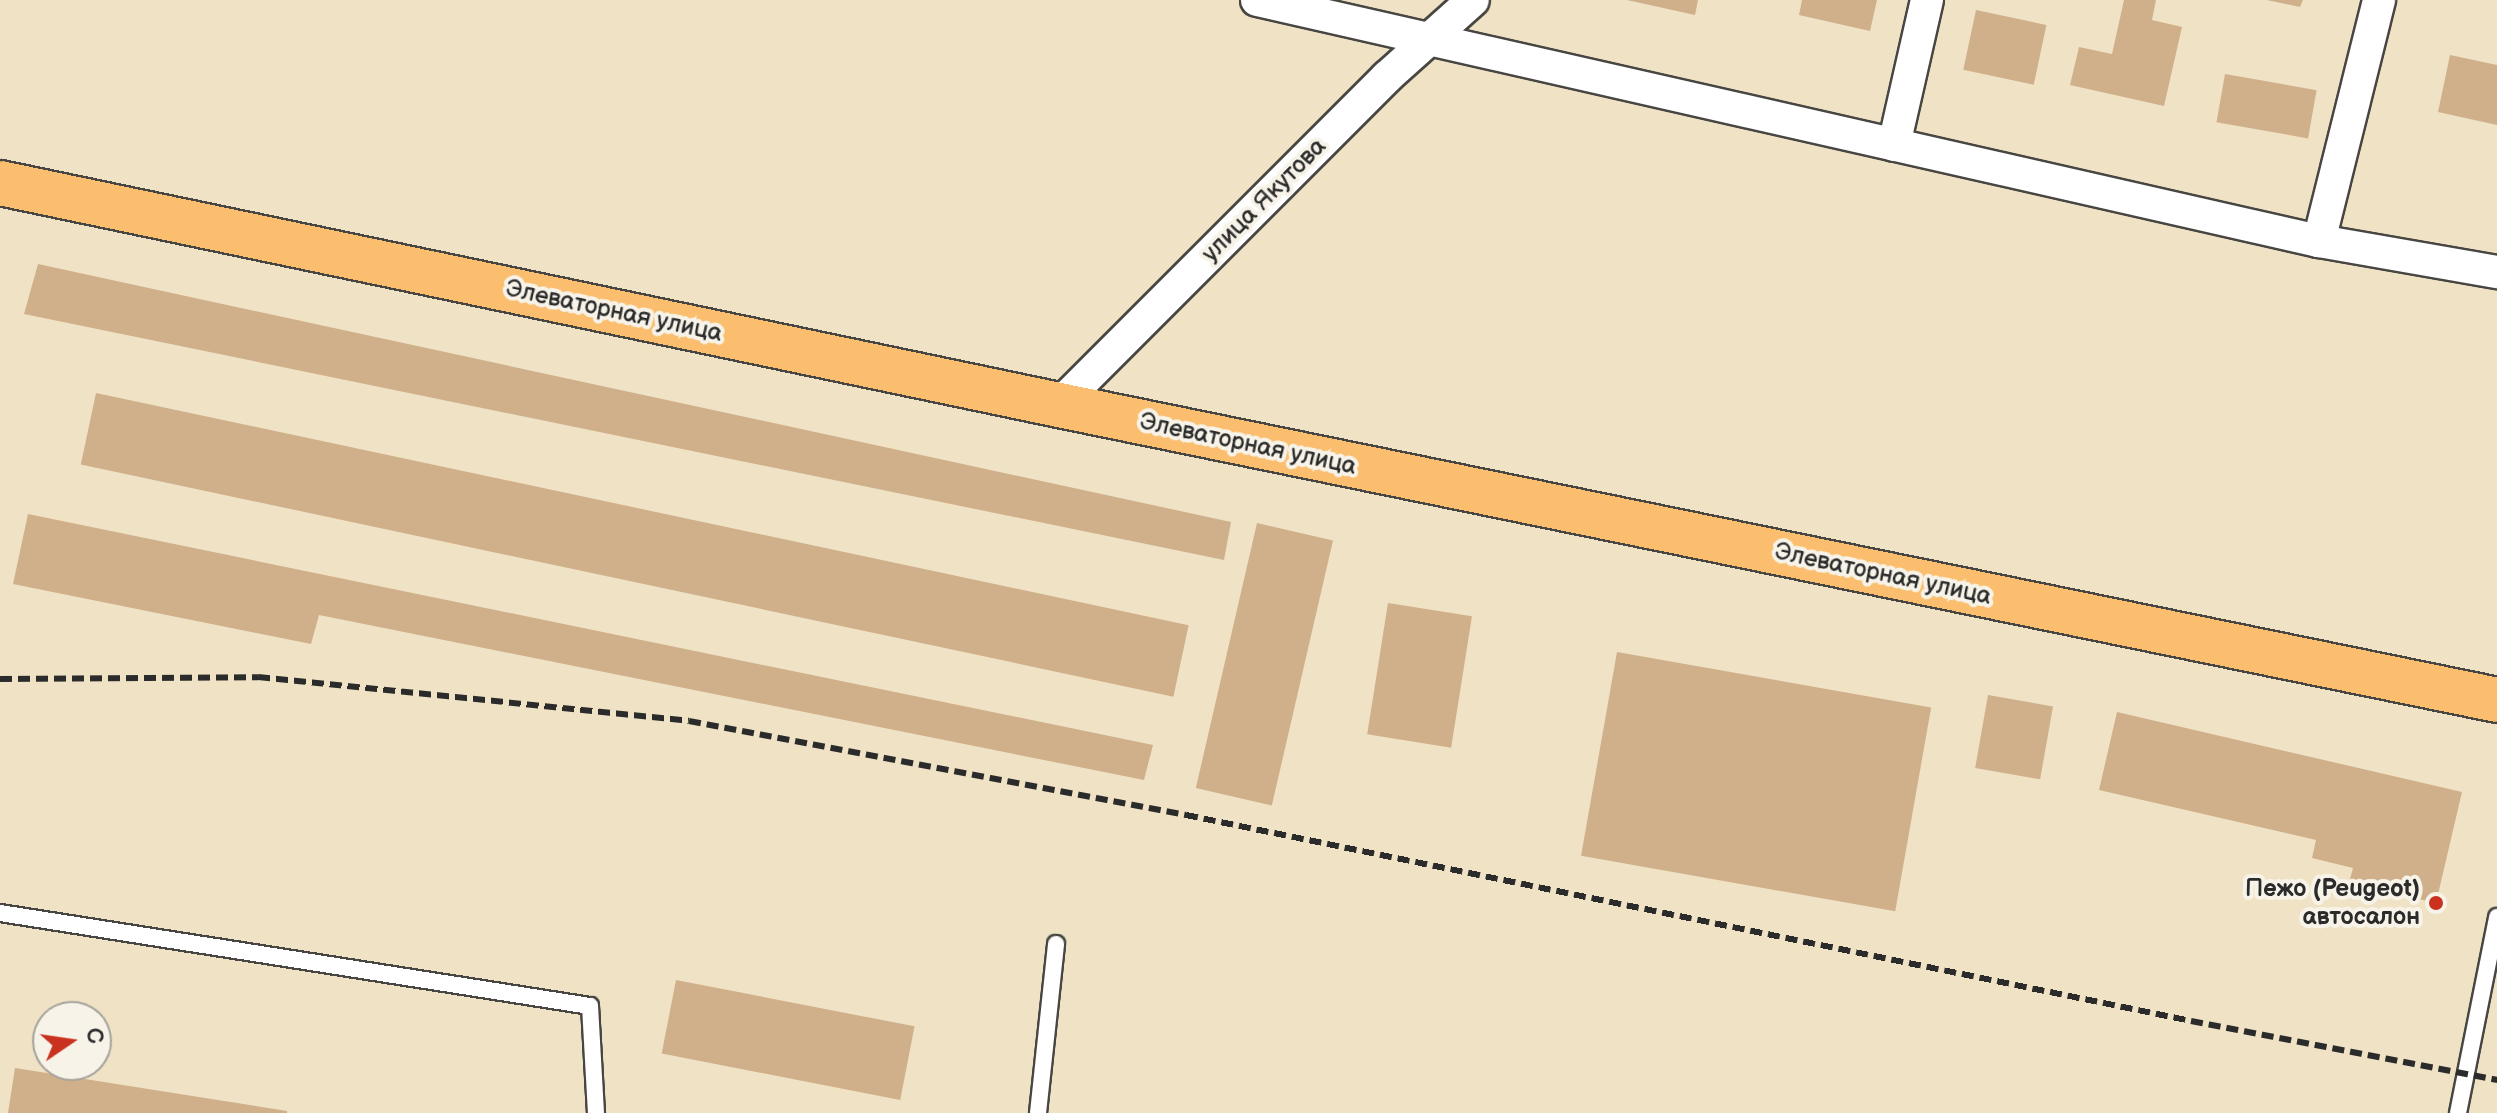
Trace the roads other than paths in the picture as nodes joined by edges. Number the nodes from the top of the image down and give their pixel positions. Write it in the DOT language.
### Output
graph roads {
  1 [pos="1257,0"];
  2 [pos="1473,0"];
  3 [pos="1927,0"];
  4 [pos="2379,0"];
  5 [pos="1430,37"];
  6 [pos="1894,145"];
  7 [pos="0,183"];
  8 [pos="2319,241"];
  9 [pos="2497,272"];
  10 [pos="1059,405"];
  11 [pos="2497,700"];
  12 [pos="0,913"];
  13 [pos="2497,917"];
  14 [pos="1056,944"];
  15 [pos="596,1113"];
  16 [pos="1038,1113"];
  17 [pos="2458,1113"];
  1 -- 5 [label="street"];
  2 -- 5 [label="street, улица Якутова"];
  3 -- 6 [label="street"];
  4 -- 8 [label="street"];
  5 -- 6 [label="street"];
  5 -- 10 [label="street, улица Якутова"];
  6 -- 8 [label="street"];
  7 -- 10 [label="main road, Элеваторная улица"];
  8 -- 9 [label="street"];
  10 -- 11 [label="main road, Элеваторная улица"];
  12 -- 15 [label="lane"];
  13 -- 17 [label="lane"];
  14 -- 16 [label="lane"];
}
